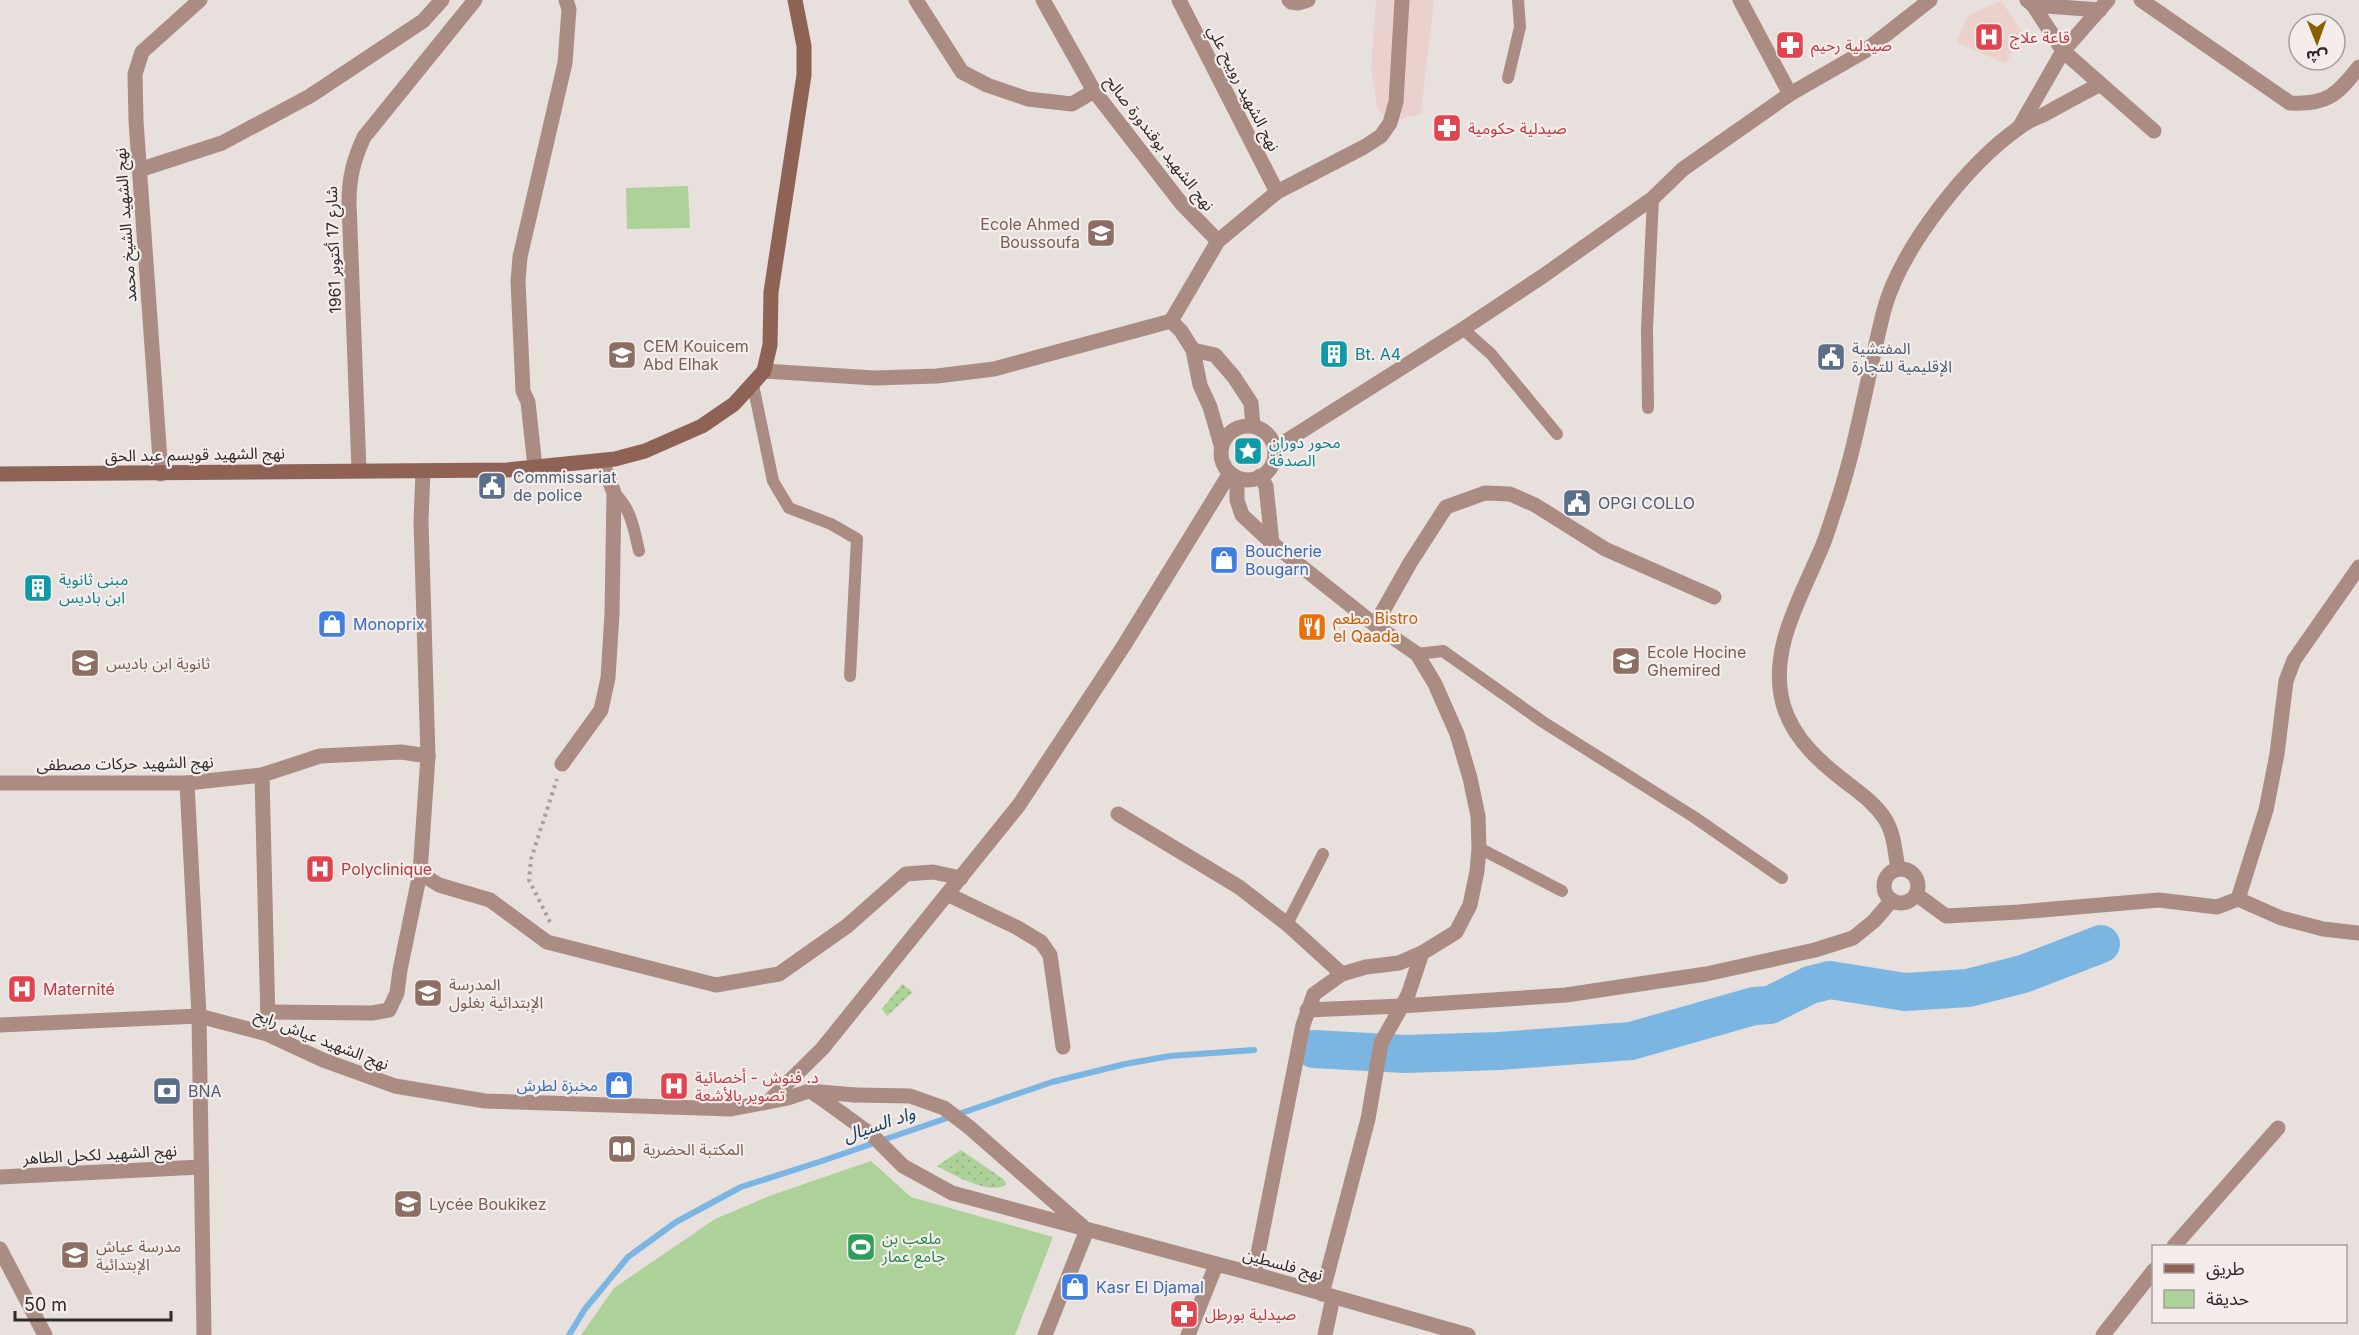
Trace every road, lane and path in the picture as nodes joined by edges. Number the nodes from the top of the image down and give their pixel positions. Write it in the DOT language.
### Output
graph roads {
  1 [pos="200,0"];
  2 [pos="442,0"];
  3 [pos="475,0"];
  4 [pos="566,0"];
  5 [pos="795,0"];
  6 [pos="916,0"];
  7 [pos="1043,0"];
  8 [pos="1179,0"];
  9 [pos="1289,0"];
  10 [pos="1308,0"];
  11 [pos="1402,0"];
  12 [pos="1518,0"];
  13 [pos="1740,0"];
  14 [pos="1930,0"];
  15 [pos="2140,0"];
  16 [pos="2030,2"];
  17 [pos="2104,5"];
  18 [pos="2063,51"];
  19 [pos="2359,67"];
  20 [pos="1508,78"];
  21 [pos="2099,84"];
  22 [pos="1094,91"];
  23 [pos="1790,94"];
  24 [pos="2020,126"];
  25 [pos="2154,131"];
  26 [pos="139,170"];
  27 [pos="1277,192"];
  28 [pos="1653,198"];
  29 [pos="1218,241"];
  30 [pos="1171,321"];
  31 [pos="1463,329"];
  32 [pos="1194,350"];
  33 [pos="764,370"];
  34 [pos="753,385"];
  35 [pos="1648,408"];
  36 [pos="1253,426"];
  37 [pos="1557,434"];
  38 [pos="1221,445"];
  39 [pos="1275,448"];
  40 [pos="602,461"];
  41 [pos="535,467"];
  42 [pos="359,470"];
  43 [pos="423,471"];
  44 [pos="0,474"];
  45 [pos="161,474"];
  46 [pos="1233,475"];
  47 [pos="1260,476"];
  48 [pos="614,493"];
  49 [pos="1272,543"];
  50 [pos="639,551"];
  51 [pos="2359,567"];
  52 [pos="1714,597"];
  53 [pos="1375,625"];
  54 [pos="1417,654"];
  55 [pos="850,676"];
  56 [pos="428,756"];
  57 [pos="562,764"];
  58 [pos="262,775"];
  59 [pos="0,783"];
  60 [pos="187,783"];
  61 [pos="1118,814"];
  62 [pos="1479,848"];
  63 [pos="1323,854"];
  64 [pos="1898,868"];
  65 [pos="420,873"];
  66 [pos="960,878"];
  67 [pos="1782,878"];
  68 [pos="1562,891"];
  69 [pos="947,894"];
  70 [pos="1916,894"];
  71 [pos="2238,899"];
  72 [pos="1892,900"];
  73 [pos="1287,924"];
  74 [pos="2359,933"];
  75 [pos="548,942"];
  76 [pos="1422,953"];
  77 [pos="1342,974"];
  78 [pos="1401,1006"];
  79 [pos="1307,1010"];
  80 [pos="269,1012"];
  81 [pos="199,1016"];
  82 [pos="0,1025"];
  83 [pos="267,1034"];
  84 [pos="1063,1047"];
  85 [pos="809,1091"];
  86 [pos="768,1102"];
  87 [pos="2278,1128"];
  88 [pos="201,1167"];
  89 [pos="0,1177"];
  90 [pos="1087,1230"];
  91 [pos="2175,1245"];
  92 [pos="0,1249"];
  93 [pos="1216,1265"];
  94 [pos="2152,1273"];
  95 [pos="1254,1274"];
  96 [pos="1327,1295"];
  97 [pos="45,1335"];
  98 [pos="204,1335"];
  99 [pos="1045,1335"];
  100 [pos="1188,1335"];
  101 [pos="1325,1335"];
  102 [pos="1468,1335"];
  103 [pos="2103,1335"];
  1 -- 26 [label="street, نهج الشهيد الشيخ محمد"];
  2 -- 26 [label="street"];
  3 -- 42 [label="street, شارع 17 أكتوبر 1961"];
  4 -- 41 [label="street"];
  5 -- 33 [label="main road"];
  6 -- 22 [label="street"];
  7 -- 22 [label="street, نهج الشهيد بوقندورة صالح"];
  8 -- 27 [label="street, نهج الشهيد رويبح علي"];
  9 -- 10 [label="street"];
  11 -- 27 [label="street"];
  12 -- 20 [label="lane"];
  13 -- 23 [label="street"];
  14 -- 23 [label="street"];
  15 -- 19 [label="street"];
  16 -- 17 [label="street"];
  16 -- 18 [label="street"];
  17 -- 18 [label="street"];
  18 -- 21 [label="street"];
  18 -- 24 [label="street"];
  21 -- 24 [label="street"];
  21 -- 25 [label="street"];
  22 -- 29 [label="street, نهج الشهيد بوقندورة صالح"];
  23 -- 28 [label="street"];
  24 -- 64 [label="street"];
  26 -- 45 [label="street, نهج الشهيد الشيخ محمد"];
  27 -- 29 [label="street"];
  28 -- 31 [label="street"];
  28 -- 35 [label="lane"];
  29 -- 30 [label="street"];
  30 -- 32 [label="street"];
  30 -- 33 [label="street"];
  31 -- 37 [label="lane"];
  31 -- 39 [label="street"];
  32 -- 36 [label="street"];
  32 -- 38 [label="street"];
  33 -- 34 [label="main road, نهج الشهيد قويسم عبد الحق"];
  34 -- 40 [label="main road, نهج الشهيد قويسم عبد الحق"];
  34 -- 55 [label="lane"];
  36 -- 38 [label="street"];
  36 -- 39 [label="street"];
  38 -- 46 [label="street"];
  39 -- 47 [label="street"];
  40 -- 41 [label="main road, نهج الشهيد قويسم عبد الحق"];
  40 -- 48 [label="street"];
  41 -- 43 [label="main road, نهج الشهيد قويسم عبد الحق"];
  42 -- 43 [label="main road, نهج الشهيد قويسم عبد الحق"];
  42 -- 45 [label="main road, نهج الشهيد قويسم عبد الحق"];
  43 -- 56 [label="street"];
  44 -- 45 [label="main road, نهج الشهيد قويسم عبد الحق"];
  46 -- 47 [label="street"];
  46 -- 49 [label="street"];
  46 -- 66 [label="street"];
  47 -- 49 [label="street"];
  48 -- 50 [label="lane"];
  48 -- 57 [label="street"];
  49 -- 53 [label="street"];
  51 -- 71 [label="street"];
  52 -- 53 [label="street"];
  53 -- 54 [label="street"];
  54 -- 62 [label="street"];
  54 -- 67 [label="lane"];
  56 -- 58 [label="street, نهج الشهيد حركات مصطفى"];
  56 -- 65 [label="street"];
  57 -- 75 [label="path"];
  58 -- 60 [label="street, نهج الشهيد حركات مصطفى"];
  58 -- 80 [label="street"];
  59 -- 60 [label="street, نهج الشهيد حركات مصطفى"];
  60 -- 81 [label="street"];
  61 -- 73 [label="street"];
  62 -- 68 [label="lane"];
  62 -- 76 [label="street"];
  63 -- 73 [label="lane"];
  64 -- 70 [label="street"];
  64 -- 72 [label="street"];
  65 -- 75 [label="street"];
  65 -- 80 [label="street"];
  66 -- 69 [label="street"];
  66 -- 75 [label="street"];
  69 -- 84 [label="street"];
  69 -- 86 [label="street"];
  70 -- 71 [label="street"];
  70 -- 72 [label="street"];
  71 -- 74 [label="street"];
  72 -- 78 [label="street"];
  73 -- 77 [label="street"];
  76 -- 77 [label="street"];
  76 -- 78 [label="street"];
  77 -- 79 [label="street"];
  78 -- 79 [label="street"];
  78 -- 96 [label="street"];
  79 -- 95 [label="street"];
  80 -- 83 [label="street"];
  81 -- 82 [label="street, نهج الشهيد عياش رابح"];
  81 -- 83 [label="street, نهج الشهيد عياش رابح"];
  81 -- 88 [label="street"];
  83 -- 86 [label="street, نهج الشهيد عياش رابح"];
  85 -- 86 [label="street, نهج الشهيد عياش رابح"];
  85 -- 90 [label="street, نهج فلسطين"];
  85 -- 90 [label="street"];
  87 -- 91 [label="street"];
  88 -- 89 [label="street, نهج الشهيد لكحل الطاهر"];
  88 -- 98 [label="street"];
  90 -- 93 [label="street, نهج فلسطين"];
  90 -- 99 [label="street"];
  92 -- 97 [label="street"];
  93 -- 95 [label="street, نهج فلسطين"];
  93 -- 100 [label="street"];
  94 -- 103 [label="street"];
  95 -- 96 [label="street, نهج فلسطين"];
  96 -- 101 [label="street"];
  96 -- 102 [label="street, نهج فلسطين"];
}
